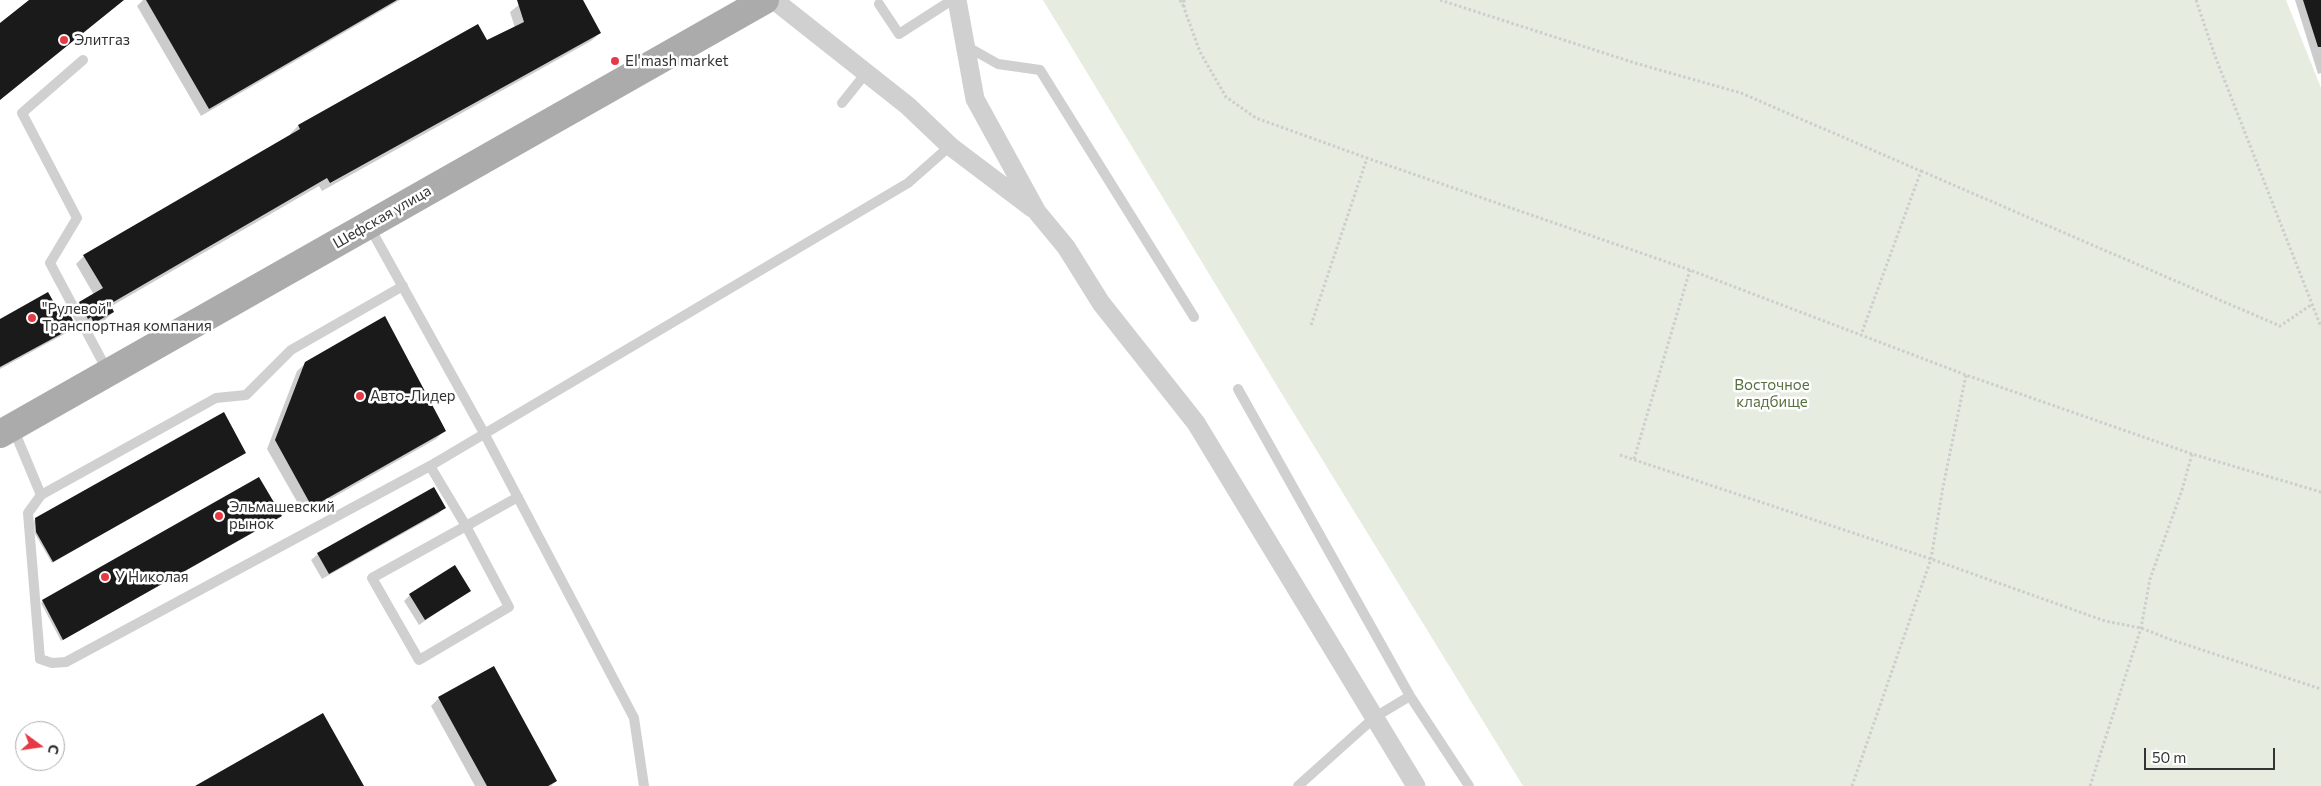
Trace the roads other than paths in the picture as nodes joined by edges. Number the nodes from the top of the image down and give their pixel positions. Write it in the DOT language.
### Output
graph roads {
  1 [pos="765,0"];
  2 [pos="774,0"];
  3 [pos="952,0"];
  4 [pos="957,0"];
  5 [pos="879,4"];
  6 [pos="966,46"];
  7 [pos="83,60"];
  8 [pos="866,73"];
  9 [pos="842,104"];
  10 [pos="950,146"];
  11 [pos="1037,212"];
  12 [pos="375,236"];
  13 [pos="403,286"];
  14 [pos="1194,317"];
  15 [pos="108,373"];
  16 [pos="1238,389"];
  17 [pos="6,430"];
  18 [pos="484,433"];
  19 [pos="430,466"];
  20 [pos="41,495"];
  21 [pos="518,497"];
  22 [pos="466,526"];
  23 [pos="1410,696"];
  24 [pos="1375,717"];
  25 [pos="644,786"];
  26 [pos="1298,786"];
  27 [pos="1416,786"];
  28 [pos="1469,786"];
  1 -- 12 [label="main road, Шефская улица"];
  2 -- 8 [label="street"];
  3 -- 5 [label="lane"];
  4 -- 6 [label="street"];
  6 -- 11 [label="street"];
  6 -- 14 [label="lane"];
  7 -- 15 [label="lane"];
  8 -- 9 [label="lane"];
  8 -- 10 [label="street"];
  10 -- 11 [label="street"];
  10 -- 18 [label="lane"];
  11 -- 24 [label="street"];
  12 -- 13 [label="lane"];
  12 -- 15 [label="main road, Шефская улица"];
  13 -- 18 [label="lane"];
  13 -- 20 [label="lane"];
  15 -- 17 [label="main road, Шефская улица"];
  16 -- 23 [label="lane"];
  17 -- 20 [label="lane"];
  18 -- 19 [label="lane"];
  18 -- 21 [label="lane"];
  19 -- 20 [label="lane"];
  19 -- 22 [label="lane"];
  21 -- 22 [label="lane"];
  21 -- 25 [label="lane"];
  22 -- 22 [label="lane"];
  23 -- 24 [label="lane"];
  23 -- 28 [label="lane"];
  24 -- 26 [label="lane"];
  24 -- 27 [label="street"];
}
